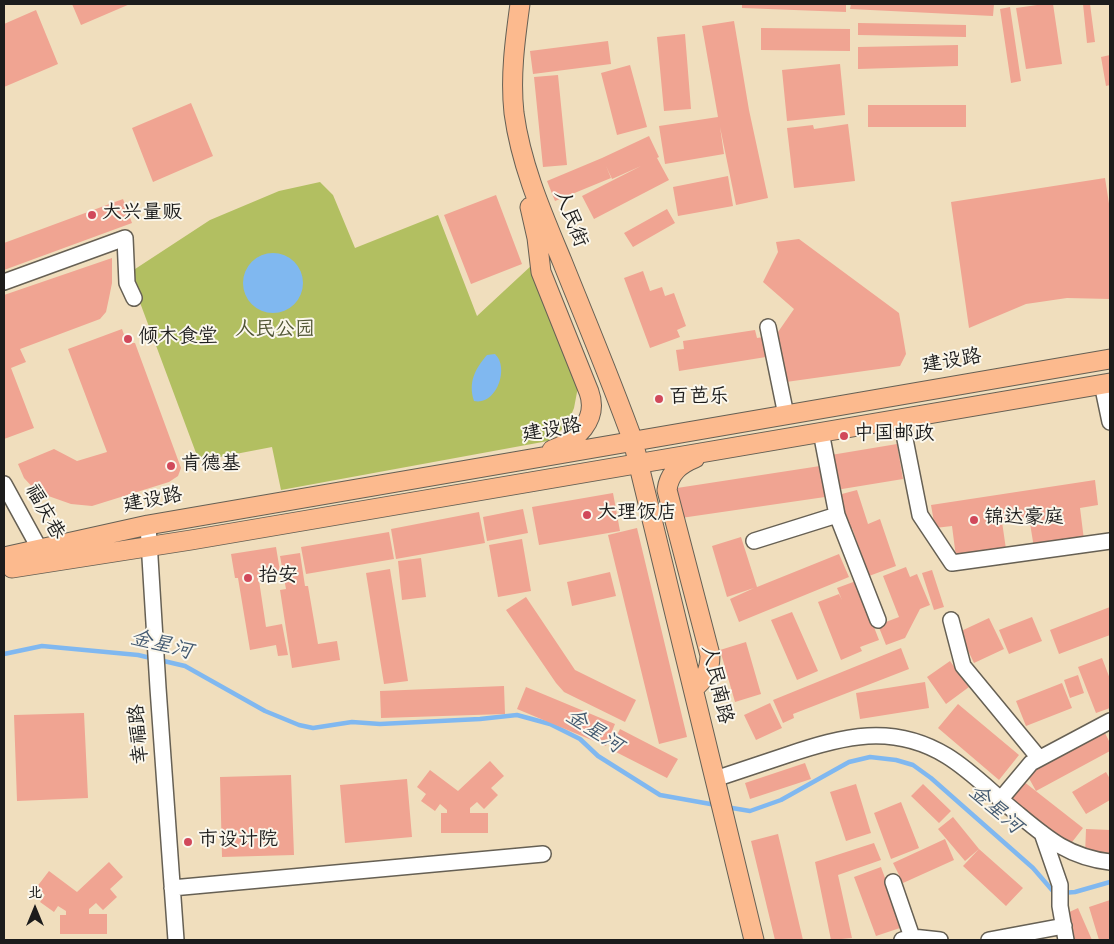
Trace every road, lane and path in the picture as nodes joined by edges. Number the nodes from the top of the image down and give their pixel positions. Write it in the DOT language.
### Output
graph roads {
  1 [pos="520,4"];
  2 [pos="522,152"];
  3 [pos="4,282"];
  4 [pos="134,298"];
  5 [pos="768,327"];
  6 [pos="1110,359"];
  7 [pos="1106,383"];
  8 [pos="786,415"];
  9 [pos="901,418"];
  10 [pos="1110,422"];
  11 [pos="821,432"];
  12 [pos="633,441"];
  13 [pos="710,451"];
  14 [pos="526,460"];
  15 [pos="639,463"];
  16 [pos="4,484"];
  17 [pos="837,515"];
  18 [pos="148,525"];
  19 [pos="754,541"];
  20 [pos="1110,541"];
  21 [pos="151,546"];
  22 [pos="44,556"];
  23 [pos="4,557"];
  24 [pos="4,569"];
  25 [pos="878,620"];
  26 [pos="951,620"];
  27 [pos="693,689"];
  28 [pos="1110,721"];
  29 [pos="1039,758"];
  30 [pos="717,788"];
  31 [pos="1000,800"];
  32 [pos="1042,833"];
  33 [pos="543,854"];
  34 [pos="1110,862"];
  35 [pos="893,882"];
  36 [pos="172,888"];
  37 [pos="1065,933"];
  38 [pos="907,939"];
  39 [pos="176,940"];
  40 [pos="754,940"];
  41 [pos="940,940"];
  42 [pos="989,940"];
  1 -- 2 [label="main road, 人民街"];
  2 -- 12 [label="main road, 人民街"];
  2 -- 14 [label="main road"];
  3 -- 4 [label="street"];
  5 -- 8 [label="street"];
  6 -- 8 [label="main road, 建设路"];
  7 -- 9 [label="main road, 建设路"];
  7 -- 10 [label="street"];
  8 -- 12 [label="main road, 建设路"];
  9 -- 11 [label="main road, 建设路"];
  9 -- 20 [label="street"];
  11 -- 13 [label="main road, 建设路"];
  11 -- 17 [label="street"];
  12 -- 14 [label="main road, 建设路"];
  12 -- 15 [label="main road, 人民南路"];
  13 -- 15 [label="main road, 建设路"];
  13 -- 27 [label="main road"];
  14 -- 18 [label="main road, 建设路"];
  15 -- 21 [label="main road, 建设路"];
  15 -- 27 [label="main road, 人民南路"];
  16 -- 22 [label="street, 福庆巷"];
  17 -- 19 [label="street"];
  17 -- 25 [label="street"];
  18 -- 21 [label="street, 幸福路"];
  18 -- 22 [label="main road, 建设路"];
  21 -- 22 [label="main road, 建设路"];
  21 -- 36 [label="street, 幸福路"];
  22 -- 23 [label="main road, 建设路"];
  22 -- 24 [label="main road, 建设路"];
  26 -- 29 [label="street"];
  27 -- 30 [label="main road, 人民南路"];
  28 -- 29 [label="street"];
  29 -- 31 [label="street"];
  30 -- 31 [label="street"];
  30 -- 40 [label="main road, 人民南路"];
  31 -- 32 [label="street"];
  32 -- 34 [label="street"];
  32 -- 37 [label="street"];
  33 -- 36 [label="street"];
  35 -- 38 [label="street"];
  36 -- 39 [label="street, 幸福路"];
  37 -- 42 [label="street"];
  38 -- 41 [label="street"];
}
